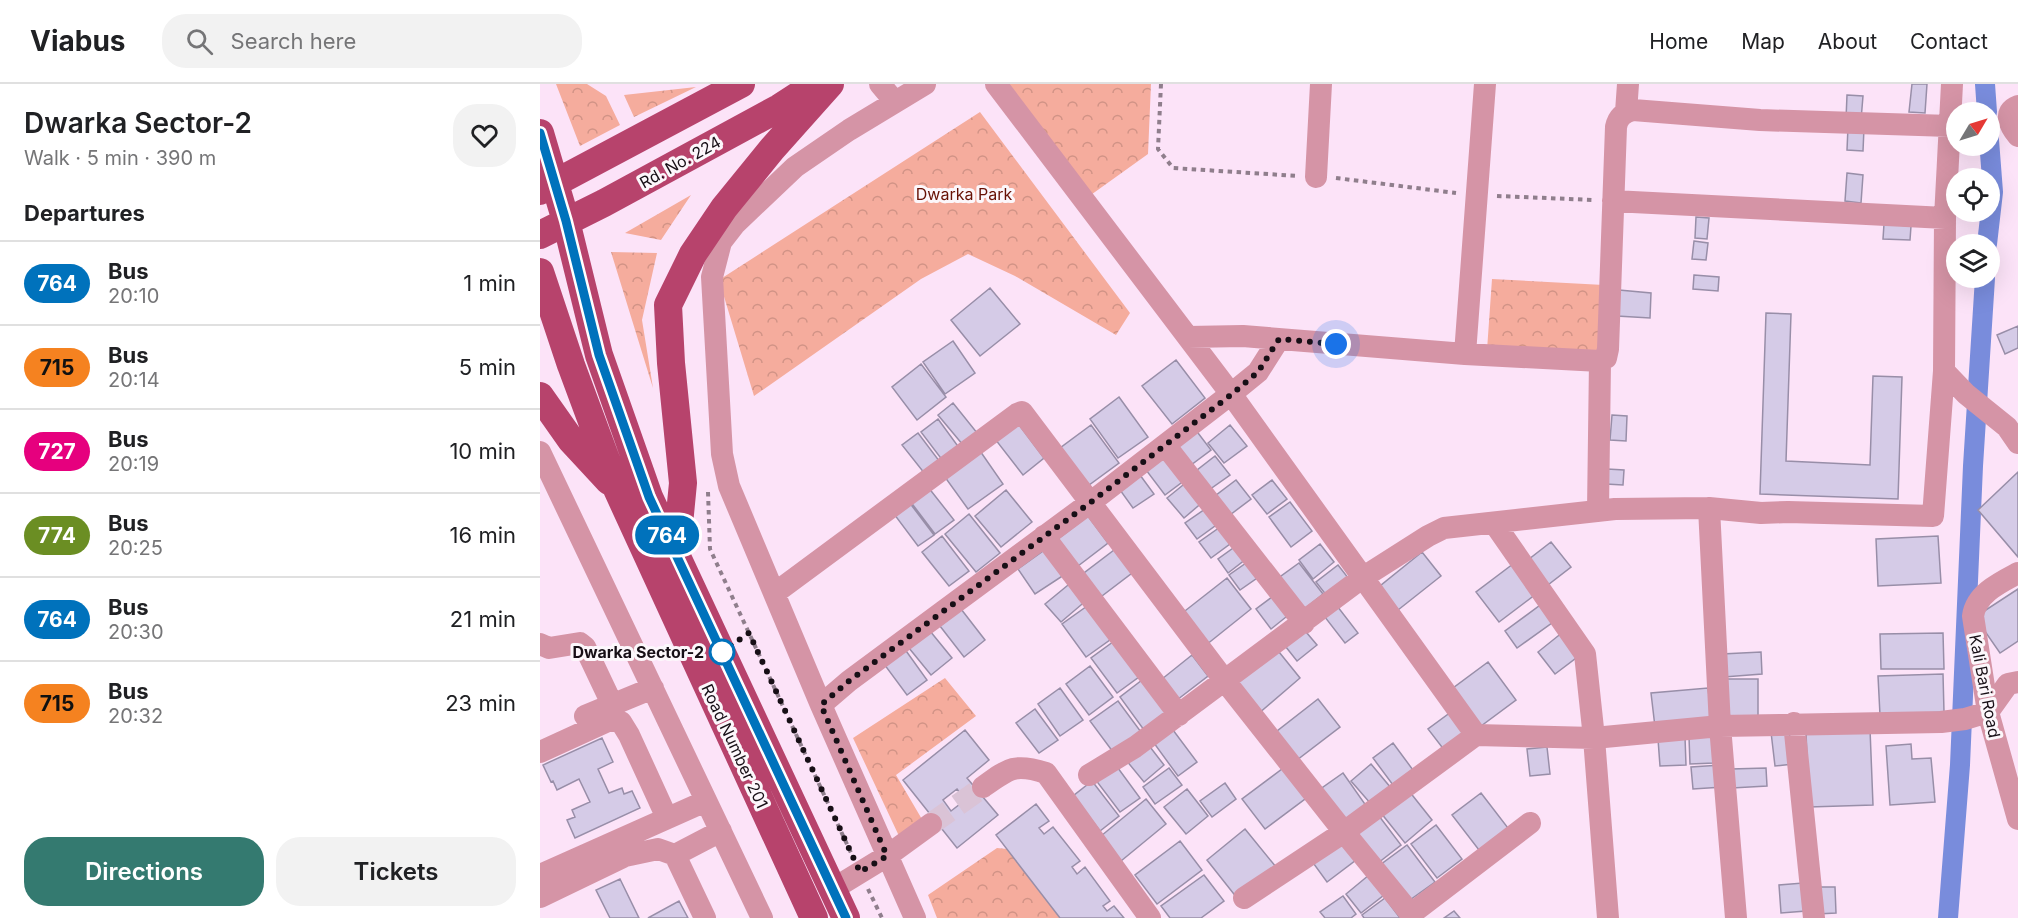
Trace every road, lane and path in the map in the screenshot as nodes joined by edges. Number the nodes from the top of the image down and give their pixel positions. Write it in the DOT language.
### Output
graph roads {
  1 [pos="741,84"];
  2 [pos="816,84"];
  3 [pos="830,84"];
  4 [pos="880,84"];
  5 [pos="925,84"];
  6 [pos="996,84"];
  7 [pos="1161,84"];
  8 [pos="1322,84"];
  9 [pos="1485,84"];
  10 [pos="1628,84"];
  11 [pos="1952,84"];
  12 [pos="895,102"];
  13 [pos="1951,102"];
  14 [pos="2018,106"];
  15 [pos="1626,112"];
  16 [pos="1946,126"];
  17 [pos="540,133"];
  18 [pos="2018,136"];
  19 [pos="1948,156"];
  20 [pos="1316,177"];
  21 [pos="547,187"];
  22 [pos="1476,195"];
  23 [pos="1613,201"];
  24 [pos="1945,218"];
  25 [pos="566,221"];
  26 [pos="540,235"];
  27 [pos="540,272"];
  28 [pos="1188,337"];
  29 [pos="1279,339"];
  30 [pos="1465,354"];
  31 [pos="1600,361"];
  32 [pos="1944,371"];
  33 [pos="1232,394"];
  34 [pos="540,396"];
  35 [pos="2018,443"];
  36 [pos="1165,445"];
  37 [pos="540,452"];
  38 [pos="617,489"];
  39 [pos="708,492"];
  40 [pos="1091,502"];
  41 [pos="1709,508"];
  42 [pos="1598,511"];
  43 [pos="1494,523"];
  44 [pos="1044,536"];
  45 [pos="676,555"];
  46 [pos="2018,573"];
  47 [pos="1362,578"];
  48 [pos="775,592"];
  49 [pos="1304,623"];
  50 [pos="540,644"];
  51 [pos="1225,681"];
  52 [pos="2018,682"];
  53 [pos="652,688"];
  54 [pos="612,704"];
  55 [pos="821,705"];
  56 [pos="1988,712"];
  57 [pos="1179,715"];
  58 [pos="1794,723"];
  59 [pos="1720,726"];
  60 [pos="1476,735"];
  61 [pos="540,738"];
  62 [pos="1594,738"];
  63 [pos="540,752"];
  64 [pos="1089,776"];
  65 [pos="983,787"];
  66 [pos="706,801"];
  67 [pos="667,818"];
  68 [pos="2018,819"];
  69 [pos="1530,823"];
  70 [pos="931,824"];
  71 [pos="721,831"];
  72 [pos="1344,832"];
  73 [pos="675,855"];
  74 [pos="887,856"];
  75 [pos="860,872"];
  76 [pos="540,875"];
  77 [pos="833,889"];
  78 [pos="540,897"];
  79 [pos="1244,898"];
  80 [pos="1413,916"];
  81 [pos="705,918"];
  82 [pos="762,918"];
  83 [pos="814,918"];
  84 [pos="846,918"];
  85 [pos="882,918"];
  86 [pos="915,918"];
  87 [pos="1150,918"];
  88 [pos="1608,918"];
  89 [pos="1736,918"];
  90 [pos="1814,918"];
  1 -- 21 [label="main road"];
  2 -- 25 [label="main road, Rd. No. 224"];
  3 -- 45 [label="main road"];
  4 -- 12 [label="street"];
  5 -- 12 [label="street"];
  6 -- 28 [label="street"];
  7 -- 20 [label="path"];
  8 -- 20 [label="street"];
  9 -- 22 [label="street"];
  10 -- 15 [label="street"];
  11 -- 13 [label="street"];
  12 -- 48 [label="street"];
  14 -- 18 [label="street"];
  15 -- 16 [label="street"];
  15 -- 23 [label="street"];
  17 -- 21 [label="main road, Road Number 201"];
  19 -- 24 [label="street"];
  20 -- 22 [label="path"];
  21 -- 25 [label="main road, Road Number 201"];
  22 -- 23 [label="path"];
  22 -- 30 [label="street"];
  23 -- 24 [label="street"];
  23 -- 31 [label="street"];
  24 -- 32 [label="street"];
  25 -- 26 [label="main road, Rd. No. 224"];
  25 -- 45 [label="main road, Road Number 201"];
  27 -- 38 [label="main road, Road Number 201"];
  28 -- 29 [label="street"];
  28 -- 33 [label="street"];
  29 -- 30 [label="street"];
  29 -- 33 [label="street"];
  30 -- 31 [label="street"];
  31 -- 42 [label="street"];
  32 -- 35 [label="street"];
  32 -- 41 [label="street"];
  33 -- 36 [label="street"];
  33 -- 47 [label="street"];
  34 -- 38 [label="main road"];
  36 -- 40 [label="street"];
  36 -- 49 [label="street"];
  37 -- 53 [label="street"];
  38 -- 83 [label="main road, Road Number 201"];
  39 -- 75 [label="path"];
  40 -- 44 [label="street"];
  40 -- 48 [label="street"];
  40 -- 51 [label="street"];
  41 -- 42 [label="street"];
  41 -- 59 [label="street"];
  42 -- 43 [label="street"];
  43 -- 47 [label="street"];
  43 -- 62 [label="street"];
  44 -- 55 [label="street"];
  44 -- 57 [label="street"];
  45 -- 77 [label="main road, Road Number 201"];
  46 -- 56 [label="street, Kali Bari Road"];
  47 -- 49 [label="street"];
  47 -- 60 [label="street"];
  48 -- 55 [label="street"];
  49 -- 51 [label="street"];
  50 -- 54 [label="street"];
  51 -- 57 [label="street"];
  51 -- 72 [label="street"];
  52 -- 56 [label="street"];
  53 -- 54 [label="street"];
  53 -- 66 [label="street"];
  54 -- 61 [label="street"];
  55 -- 74 [label="street"];
  56 -- 58 [label="street"];
  56 -- 68 [label="street, Kali Bari Road"];
  57 -- 64 [label="street"];
  58 -- 59 [label="street"];
  58 -- 90 [label="street"];
  59 -- 62 [label="street"];
  59 -- 89 [label="street"];
  60 -- 62 [label="street"];
  60 -- 72 [label="street"];
  62 -- 88 [label="street"];
  63 -- 67 [label="street"];
  65 -- 87 [label="street"];
  66 -- 67 [label="street"];
  66 -- 71 [label="street"];
  67 -- 76 [label="street"];
  69 -- 80 [label="street"];
  70 -- 74 [label="street"];
  71 -- 73 [label="street"];
  71 -- 82 [label="street"];
  72 -- 79 [label="street"];
  72 -- 80 [label="street"];
  73 -- 78 [label="street"];
  73 -- 81 [label="street"];
  74 -- 75 [label="street"];
  74 -- 86 [label="street"];
  75 -- 77 [label="street"];
  75 -- 85 [label="path"];
  77 -- 84 [label="main road, Road Number 201"];
}
